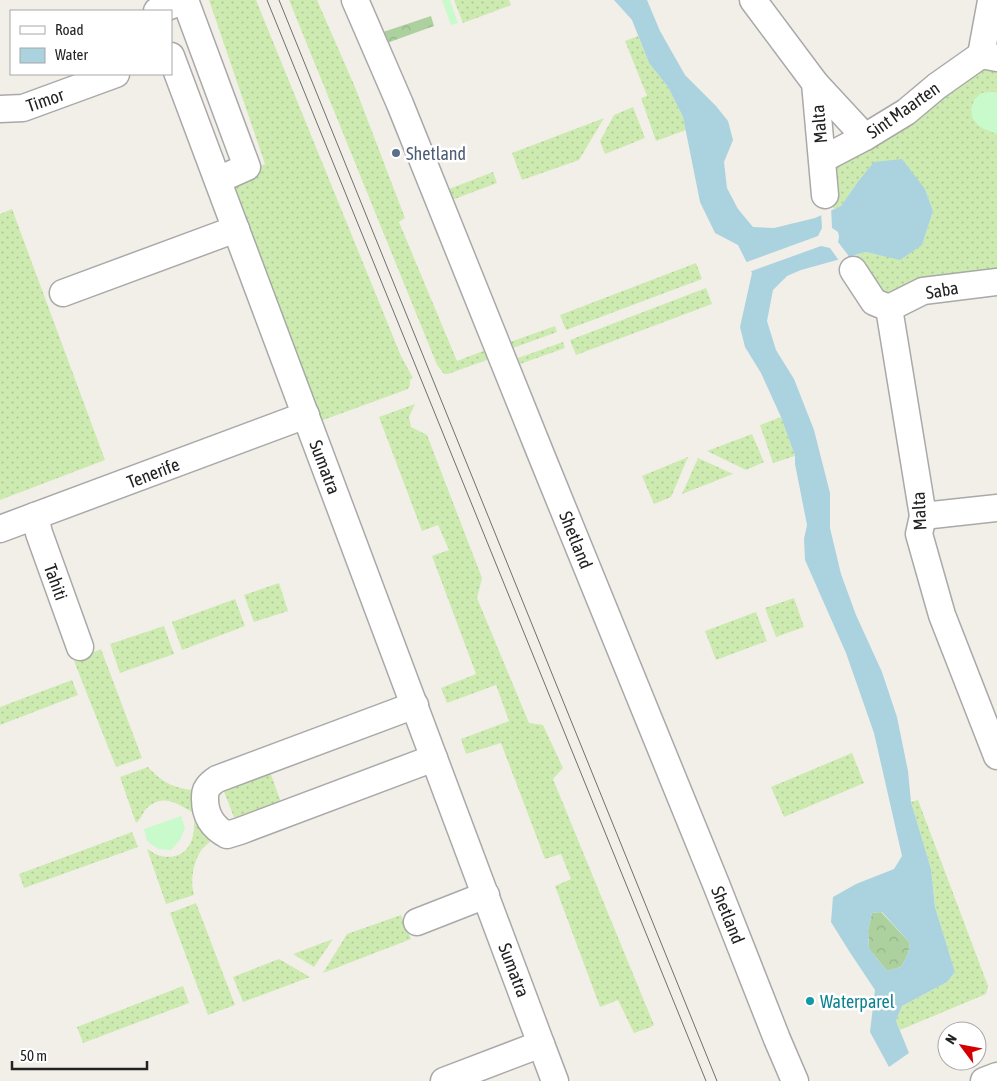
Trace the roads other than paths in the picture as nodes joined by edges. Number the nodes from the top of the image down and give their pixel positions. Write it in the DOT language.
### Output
graph roads {
  1 [pos="185,0"];
  2 [pos="355,0"];
  3 [pos="753,0"];
  4 [pos="991,0"];
  5 [pos="997,1"];
  6 [pos="159,10"];
  7 [pos="201,42"];
  8 [pos="172,54"];
  9 [pos="172,57"];
  10 [pos="989,57"];
  11 [pos="113,75"];
  12 [pos="815,83"];
  13 [pos="0,109"];
  14 [pos="865,137"];
  15 [pos="822,159"];
  16 [pos="218,180"];
  17 [pos="825,195"];
  18 [pos="236,229"];
  19 [pos="853,270"];
  20 [pos="997,282"];
  21 [pos="63,293"];
  22 [pos="889,308"];
  23 [pos="306,415"];
  24 [pos="997,508"];
  25 [pos="35,516"];
  26 [pos="923,516"];
  27 [pos="0,529"];
  28 [pos="80,647"];
  29 [pos="415,705"];
  30 [pos="997,756"];
  31 [pos="434,758"];
  32 [pos="486,896"];
  33 [pos="417,922"];
  34 [pos="541,1044"];
  35 [pos="997,1076"];
  36 [pos="444,1081"];
  37 [pos="555,1081"];
  38 [pos="795,1081"];
  39 [pos="984,1081"];
  1 -- 6 [label="street"];
  1 -- 7 [label="street"];
  2 -- 38 [label="street, Shetland"];
  3 -- 12 [label="street, Malta"];
  4 -- 5 [label="street"];
  4 -- 10 [label="street, Sint Maarten"];
  7 -- 8 [label="street"];
  7 -- 16 [label="street"];
  9 -- 16 [label="street, Sumatra"];
  10 -- 14 [label="street, Sint Maarten"];
  11 -- 13 [label="street, Timor"];
  12 -- 14 [label="street, Malta"];
  12 -- 15 [label="street, Malta"];
  14 -- 15 [label="street, Sint Maarten"];
  15 -- 17 [label="street, Malta"];
  16 -- 18 [label="street, Sumatra"];
  18 -- 21 [label="street"];
  18 -- 23 [label="street, Sumatra"];
  19 -- 22 [label="street"];
  20 -- 22 [label="street, Saba"];
  22 -- 26 [label="street, Malta"];
  23 -- 25 [label="street, Tenerife"];
  23 -- 29 [label="street, Sumatra"];
  24 -- 26 [label="street"];
  25 -- 27 [label="street, Tenerife"];
  25 -- 28 [label="street, Tahiti"];
  26 -- 30 [label="street, Malta"];
  29 -- 31 [label="street, Sumatra"];
  29 -- 31 [label="street"];
  31 -- 32 [label="street, Sumatra"];
  32 -- 33 [label="street"];
  32 -- 34 [label="street, Sumatra"];
  34 -- 36 [label="street"];
  34 -- 37 [label="street, Sumatra"];
  35 -- 39 [label="street"];
}
